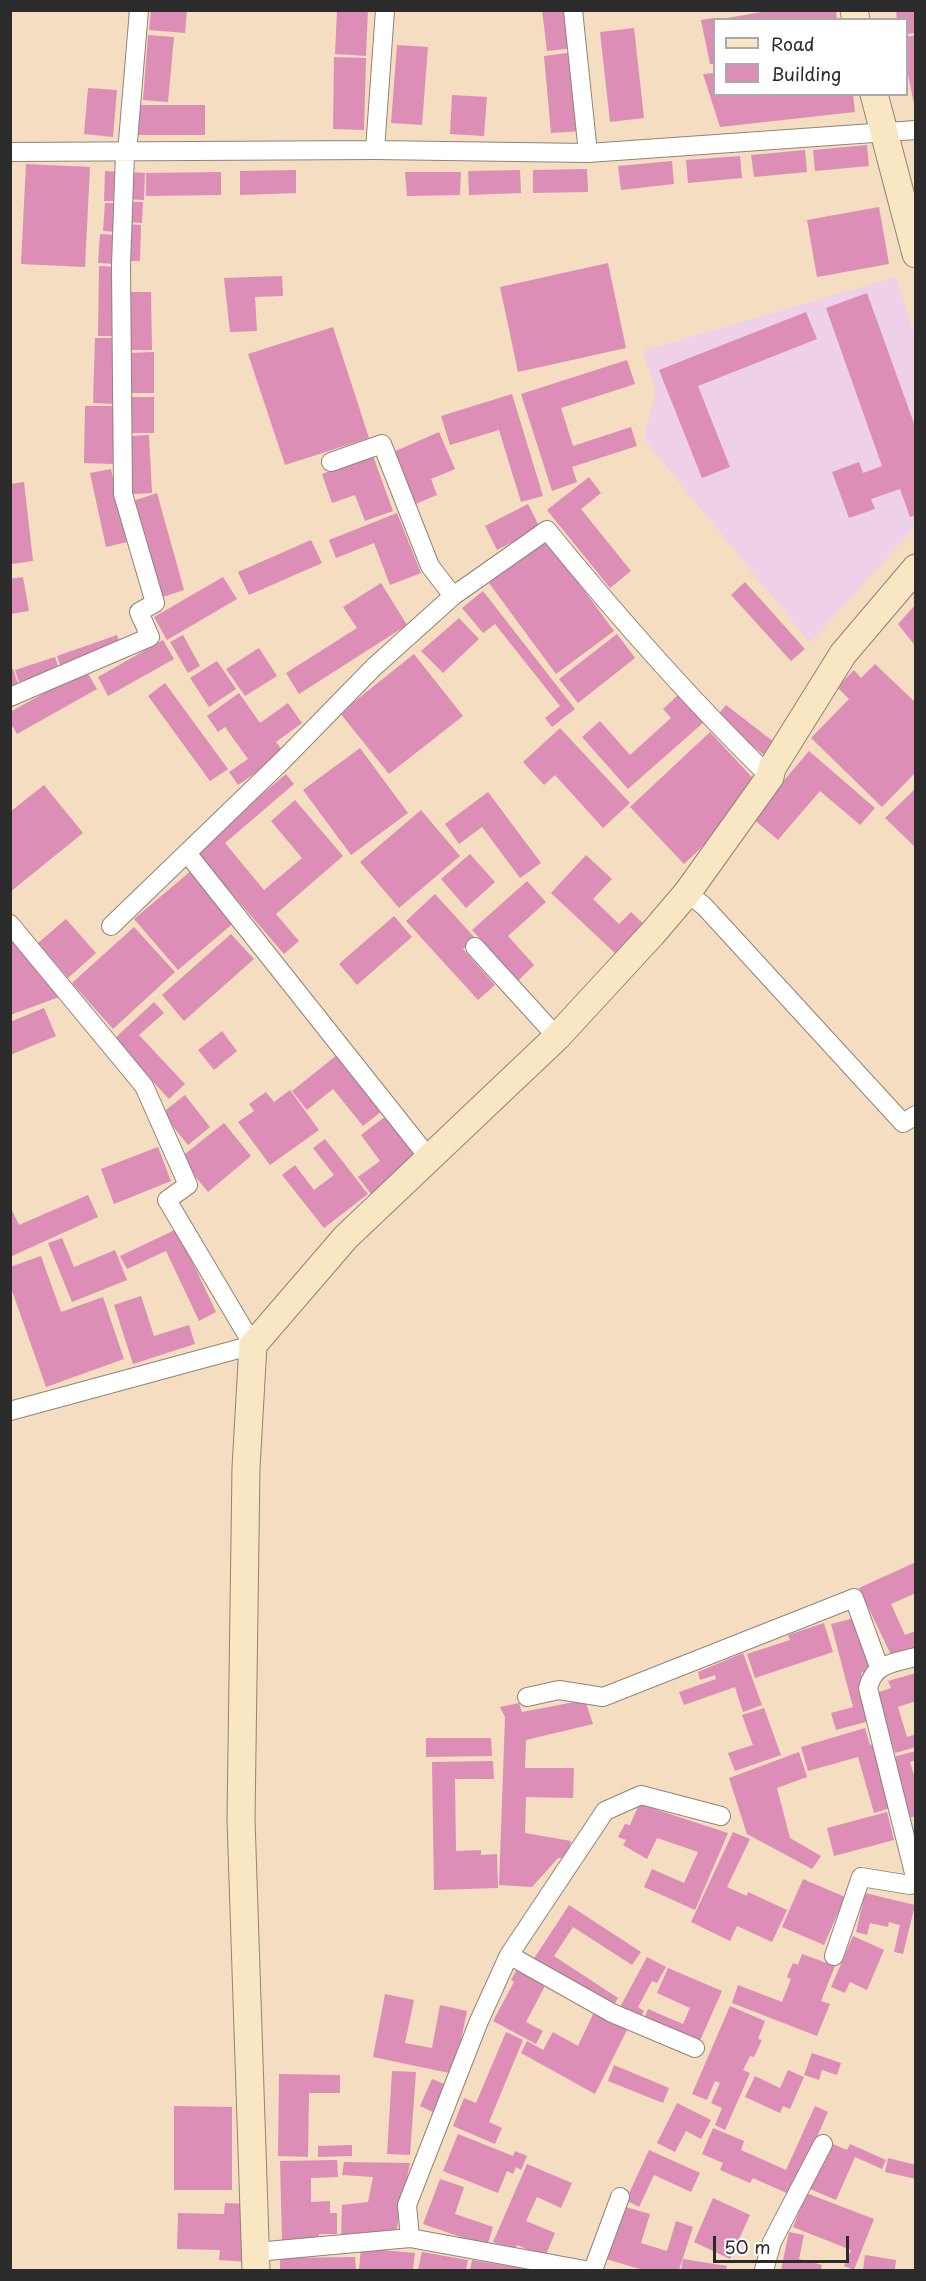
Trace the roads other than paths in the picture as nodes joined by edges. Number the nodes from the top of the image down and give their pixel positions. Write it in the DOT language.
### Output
graph roads {
  1 [pos="139,10"];
  2 [pos="385,10"];
  3 [pos="573,10"];
  4 [pos="874,96"];
  5 [pos="915,130"];
  6 [pos="883,134"];
  7 [pos="375,150"];
  8 [pos="10,152"];
  9 [pos="126,153"];
  10 [pos="588,153"];
  11 [pos="915,254"];
  12 [pos="331,462"];
  13 [pos="915,568"];
  14 [pos="453,596"];
  15 [pos="10,697"];
  16 [pos="770,777"];
  17 [pos="187,853"];
  18 [pos="687,893"];
  19 [pos="10,924"];
  20 [pos="111,926"];
  21 [pos="474,947"];
  22 [pos="557,1037"];
  23 [pos="915,1115"];
  24 [pos="429,1158"];
  25 [pos="253,1345"];
  26 [pos="10,1411"];
  27 [pos="915,1657"];
  28 [pos="879,1666"];
  29 [pos="527,1697"];
  30 [pos="721,1816"];
  31 [pos="915,1882"];
  32 [pos="509,1955"];
  33 [pos="834,1956"];
  34 [pos="695,2048"];
  35 [pos="823,2144"];
  36 [pos="620,2197"];
  37 [pos="410,2238"];
  38 [pos="256,2261"];
  39 [pos="585,2271"];
  40 [pos="593,2271"];
  41 [pos="764,2271"];
  1 -- 9 [label="street"];
  2 -- 7 [label="street"];
  3 -- 10 [label="street"];
  4 -- 6 [label="street"];
  5 -- 6 [label="street"];
  6 -- 10 [label="street"];
  6 -- 11 [label="street"];
  7 -- 9 [label="street"];
  7 -- 10 [label="street"];
  8 -- 9 [label="street"];
  9 -- 15 [label="street"];
  12 -- 14 [label="street"];
  13 -- 16 [label="street"];
  14 -- 16 [label="street"];
  14 -- 17 [label="street"];
  16 -- 18 [label="street"];
  17 -- 20 [label="street"];
  17 -- 24 [label="street"];
  18 -- 22 [label="street"];
  18 -- 23 [label="street"];
  19 -- 25 [label="street"];
  21 -- 22 [label="street"];
  22 -- 24 [label="street"];
  24 -- 25 [label="street"];
  25 -- 26 [label="street"];
  25 -- 38 [label="street"];
  27 -- 28 [label="street"];
  28 -- 29 [label="street"];
  28 -- 31 [label="street"];
  30 -- 32 [label="street"];
  31 -- 33 [label="street"];
  32 -- 34 [label="street"];
  32 -- 37 [label="street"];
  35 -- 41 [label="street"];
  36 -- 40 [label="street"];
  37 -- 38 [label="street"];
  37 -- 39 [label="street"];
}
